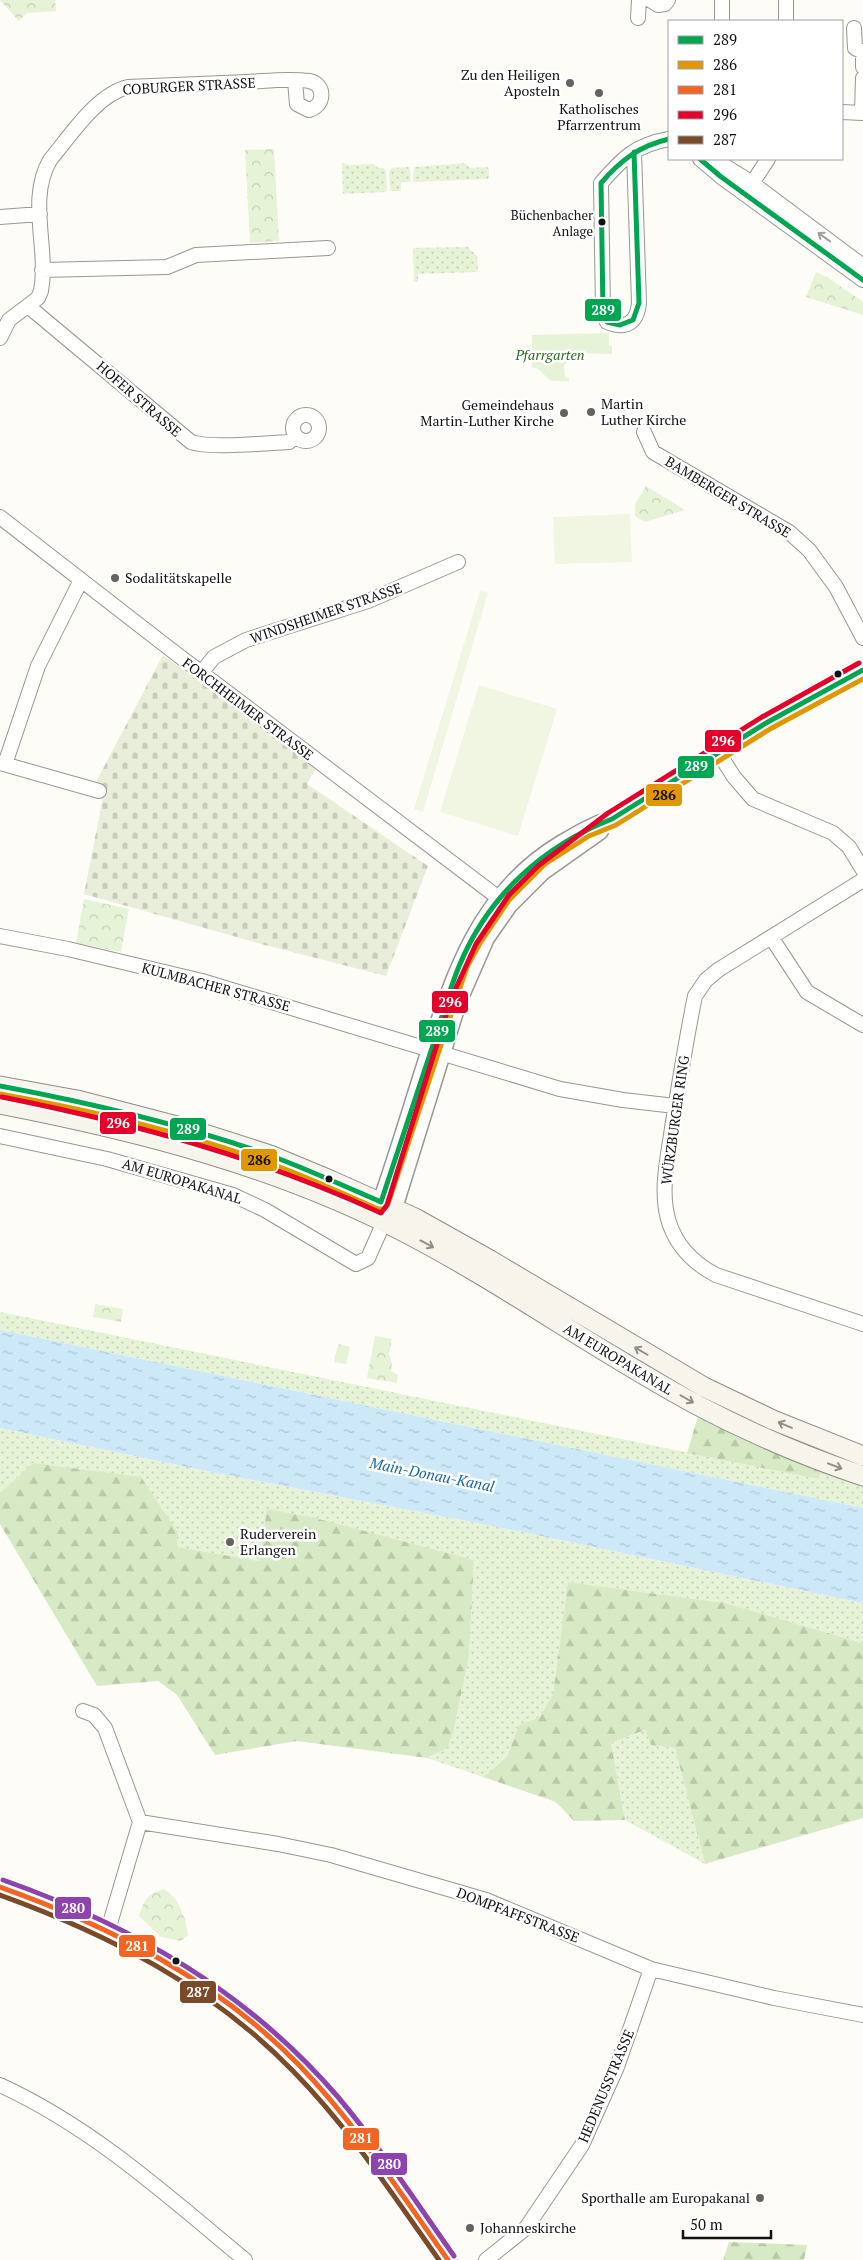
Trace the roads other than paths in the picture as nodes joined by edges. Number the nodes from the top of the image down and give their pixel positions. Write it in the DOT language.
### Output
graph roads {
  1 [pos="639,0"];
  2 [pos="650,0"];
  3 [pos="668,0"];
  4 [pos="722,0"];
  5 [pos="786,0"];
  6 [pos="638,18"];
  7 [pos="722,20"];
  8 [pos="786,20"];
  9 [pos="854,28"];
  10 [pos="863,54"];
  11 [pos="863,67"];
  12 [pos="863,78"];
  13 [pos="295,81"];
  14 [pos="843,112"];
  15 [pos="668,139"];
  16 [pos="634,152"];
  17 [pos="701,160"];
  18 [pos="715,160"];
  19 [pos="767,160"];
  20 [pos="749,188"];
  21 [pos="40,214"];
  22 [pos="0,217"];
  23 [pos="328,248"];
  24 [pos="863,266"];
  25 [pos="42,270"];
  26 [pos="863,280"];
  27 [pos="28,306"];
  28 [pos="0,338"];
  29 [pos="644,432"];
  30 [pos="295,436"];
  31 [pos="0,517"];
  32 [pos="458,562"];
  33 [pos="81,580"];
  34 [pos="863,638"];
  35 [pos="863,670"];
  36 [pos="201,673"];
  37 [pos="718,752"];
  38 [pos="2,763"];
  39 [pos="99,791"];
  40 [pos="612,819"];
  41 [pos="863,870"];
  42 [pos="863,880"];
  43 [pos="504,902"];
  44 [pos="0,936"];
  45 [pos="771,937"];
  46 [pos="863,1025"];
  47 [pos="436,1051"];
  48 [pos="0,1086"];
  49 [pos="0,1104"];
  50 [pos="676,1106"];
  51 [pos="0,1136"];
  52 [pos="386,1211"];
  53 [pos="863,1324"];
  54 [pos="863,1456"];
  55 [pos="863,1476"];
  56 [pos="83,1712"];
  57 [pos="140,1822"];
  58 [pos="0,1887"];
  59 [pos="108,1930"];
  60 [pos="651,1969"];
  61 [pos="863,2015"];
  62 [pos="0,2085"];
  63 [pos="245,2260"];
  64 [pos="448,2260"];
  65 [pos="486,2260"];
  1 -- 6 [label="street"];
  2 -- 3 [label="street"];
  4 -- 7 [label="street"];
  5 -- 8 [label="street"];
  9 -- 10 [label="street"];
  10 -- 11 [label="street"];
  12 -- 14 [label="street"];
  13 -- 21 [label="street, COBURGER STRASSE"];
  15 -- 16 [label="street"];
  16 -- 16 [label="street"];
  17 -- 20 [label="street"];
  18 -- 20 [label="street"];
  19 -- 20 [label="street"];
  24 -- 20 [label="street, one-way"];
  20 -- 26 [label="street"];
  21 -- 22 [label="street"];
  21 -- 25 [label="street, COBURGER STRASSE"];
  23 -- 25 [label="street"];
  25 -- 27 [label="street, COBURGER STRASSE"];
  27 -- 28 [label="street, COBURGER STRASSE"];
  27 -- 30 [label="street, HOFER STRASSE"];
  29 -- 34 [label="street, BAMBERGER STRASSE"];
  31 -- 33 [label="street, FORCHHEIMER STRASSE"];
  32 -- 36 [label="street, WINDSHEIMER STRASSE"];
  33 -- 36 [label="street, FORCHHEIMER STRASSE"];
  33 -- 38 [label="street"];
  35 -- 37 [label="street"];
  36 -- 43 [label="street, FORCHHEIMER STRASSE"];
  37 -- 40 [label="street"];
  37 -- 41 [label="street"];
  38 -- 39 [label="street"];
  40 -- 43 [label="street"];
  42 -- 45 [label="street, WÜRZBURGER RING"];
  43 -- 47 [label="street"];
  44 -- 47 [label="street, KULMBACHER STRASSE"];
  45 -- 46 [label="street"];
  45 -- 50 [label="street, WÜRZBURGER RING"];
  47 -- 50 [label="street, KULMBACHER STRASSE"];
  47 -- 52 [label="street"];
  48 -- 52 [label="main road, AM EUROPAKANAL"];
  49 -- 52 [label="main road, AM EUROPAKANAL"];
  50 -- 53 [label="street, WÜRZBURGER RING"];
  51 -- 52 [label="street, AM EUROPAKANAL"];
  54 -- 52 [label="main road, AM EUROPAKANAL, one-way"];
  52 -- 55 [label="main road, AM EUROPAKANAL, one-way"];
  56 -- 57 [label="street"];
  57 -- 59 [label="street"];
  57 -- 60 [label="street, DOMPFAFFSTRASSE"];
  58 -- 59 [label="street"];
  59 -- 64 [label="street"];
  60 -- 61 [label="street, DOMPFAFFSTRASSE"];
  60 -- 65 [label="street, HEDENUSSTRASSE"];
  62 -- 63 [label="street"];
}
